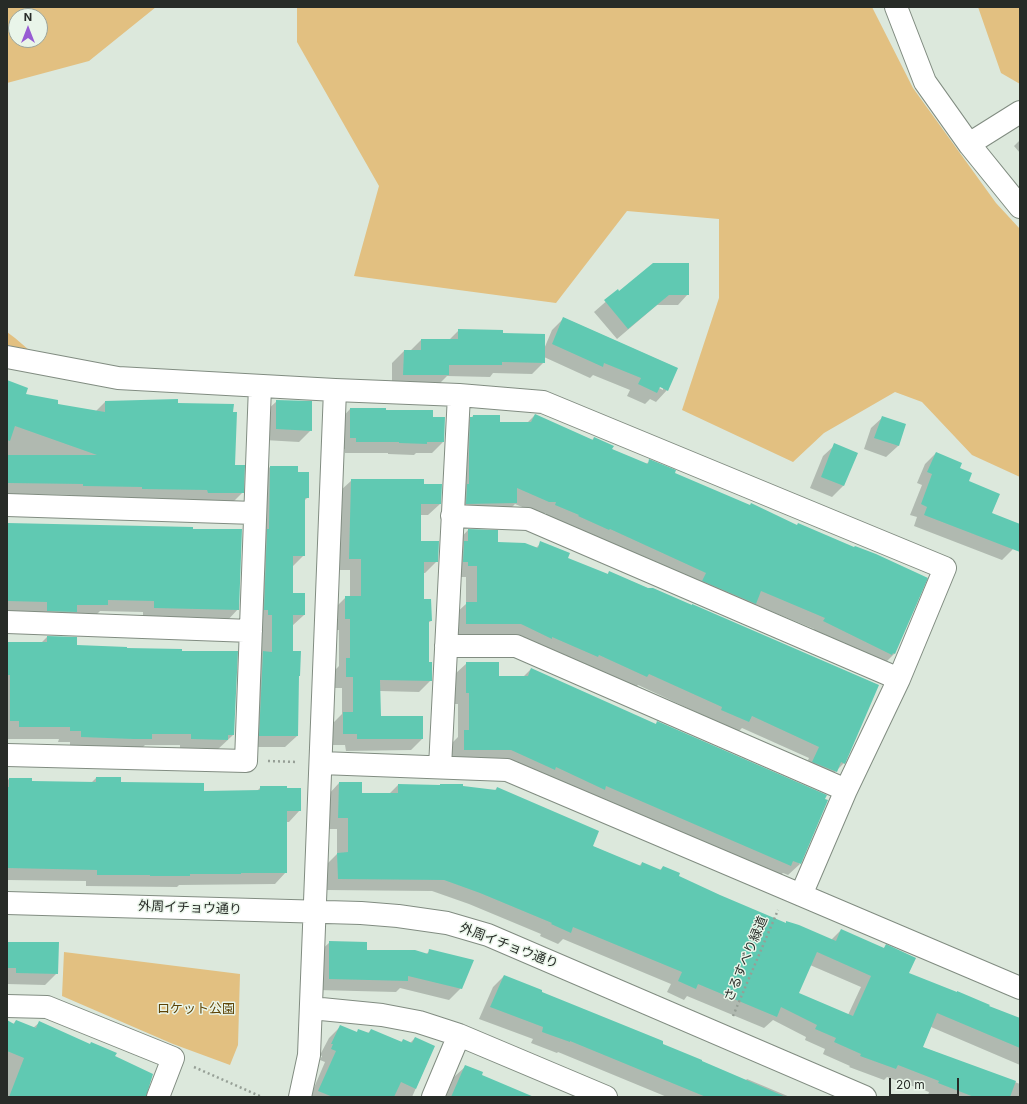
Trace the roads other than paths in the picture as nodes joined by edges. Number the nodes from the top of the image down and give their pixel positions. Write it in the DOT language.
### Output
graph roads {
  1 [pos="896,7"];
  2 [pos="1020,112"];
  3 [pos="969,144"];
  4 [pos="1020,207"];
  5 [pos="7,357"];
  6 [pos="260,386"];
  7 [pos="335,390"];
  8 [pos="459,395"];
  9 [pos="7,505"];
  10 [pos="255,513"];
  11 [pos="452,516"];
  12 [pos="7,622"];
  13 [pos="251,631"];
  14 [pos="446,646"];
  15 [pos="899,679"];
  16 [pos="7,755"];
  17 [pos="321,763"];
  18 [pos="440,767"];
  19 [pos="846,790"];
  20 [pos="794,892"];
  21 [pos="7,903"];
  22 [pos="314,912"];
  23 [pos="1020,988"];
  24 [pos="7,1006"];
  25 [pos="311,1008"];
  26 [pos="459,1035"];
  27 [pos="158,1097"];
  28 [pos="300,1097"];
  29 [pos="433,1097"];
  30 [pos="606,1097"];
  31 [pos="865,1097"];
  1 -- 3 [label="street"];
  2 -- 3 [label="street"];
  3 -- 4 [label="street"];
  5 -- 6 [label="street"];
  6 -- 7 [label="street"];
  6 -- 10 [label="street"];
  7 -- 8 [label="street"];
  7 -- 17 [label="street"];
  8 -- 11 [label="street"];
  8 -- 15 [label="street"];
  9 -- 10 [label="street"];
  10 -- 13 [label="street"];
  11 -- 14 [label="street"];
  11 -- 15 [label="street"];
  12 -- 13 [label="street"];
  13 -- 16 [label="street"];
  14 -- 18 [label="street"];
  14 -- 19 [label="street"];
  15 -- 19 [label="street"];
  17 -- 18 [label="street"];
  17 -- 22 [label="street"];
  18 -- 20 [label="street"];
  19 -- 20 [label="street"];
  20 -- 23 [label="street"];
  21 -- 22 [label="street, 外周イチョウ通り"];
  22 -- 25 [label="street"];
  22 -- 31 [label="street, 外周イチョウ通り"];
  24 -- 27 [label="street"];
  25 -- 26 [label="street"];
  25 -- 28 [label="street"];
  26 -- 29 [label="street"];
  26 -- 30 [label="street"];
}
